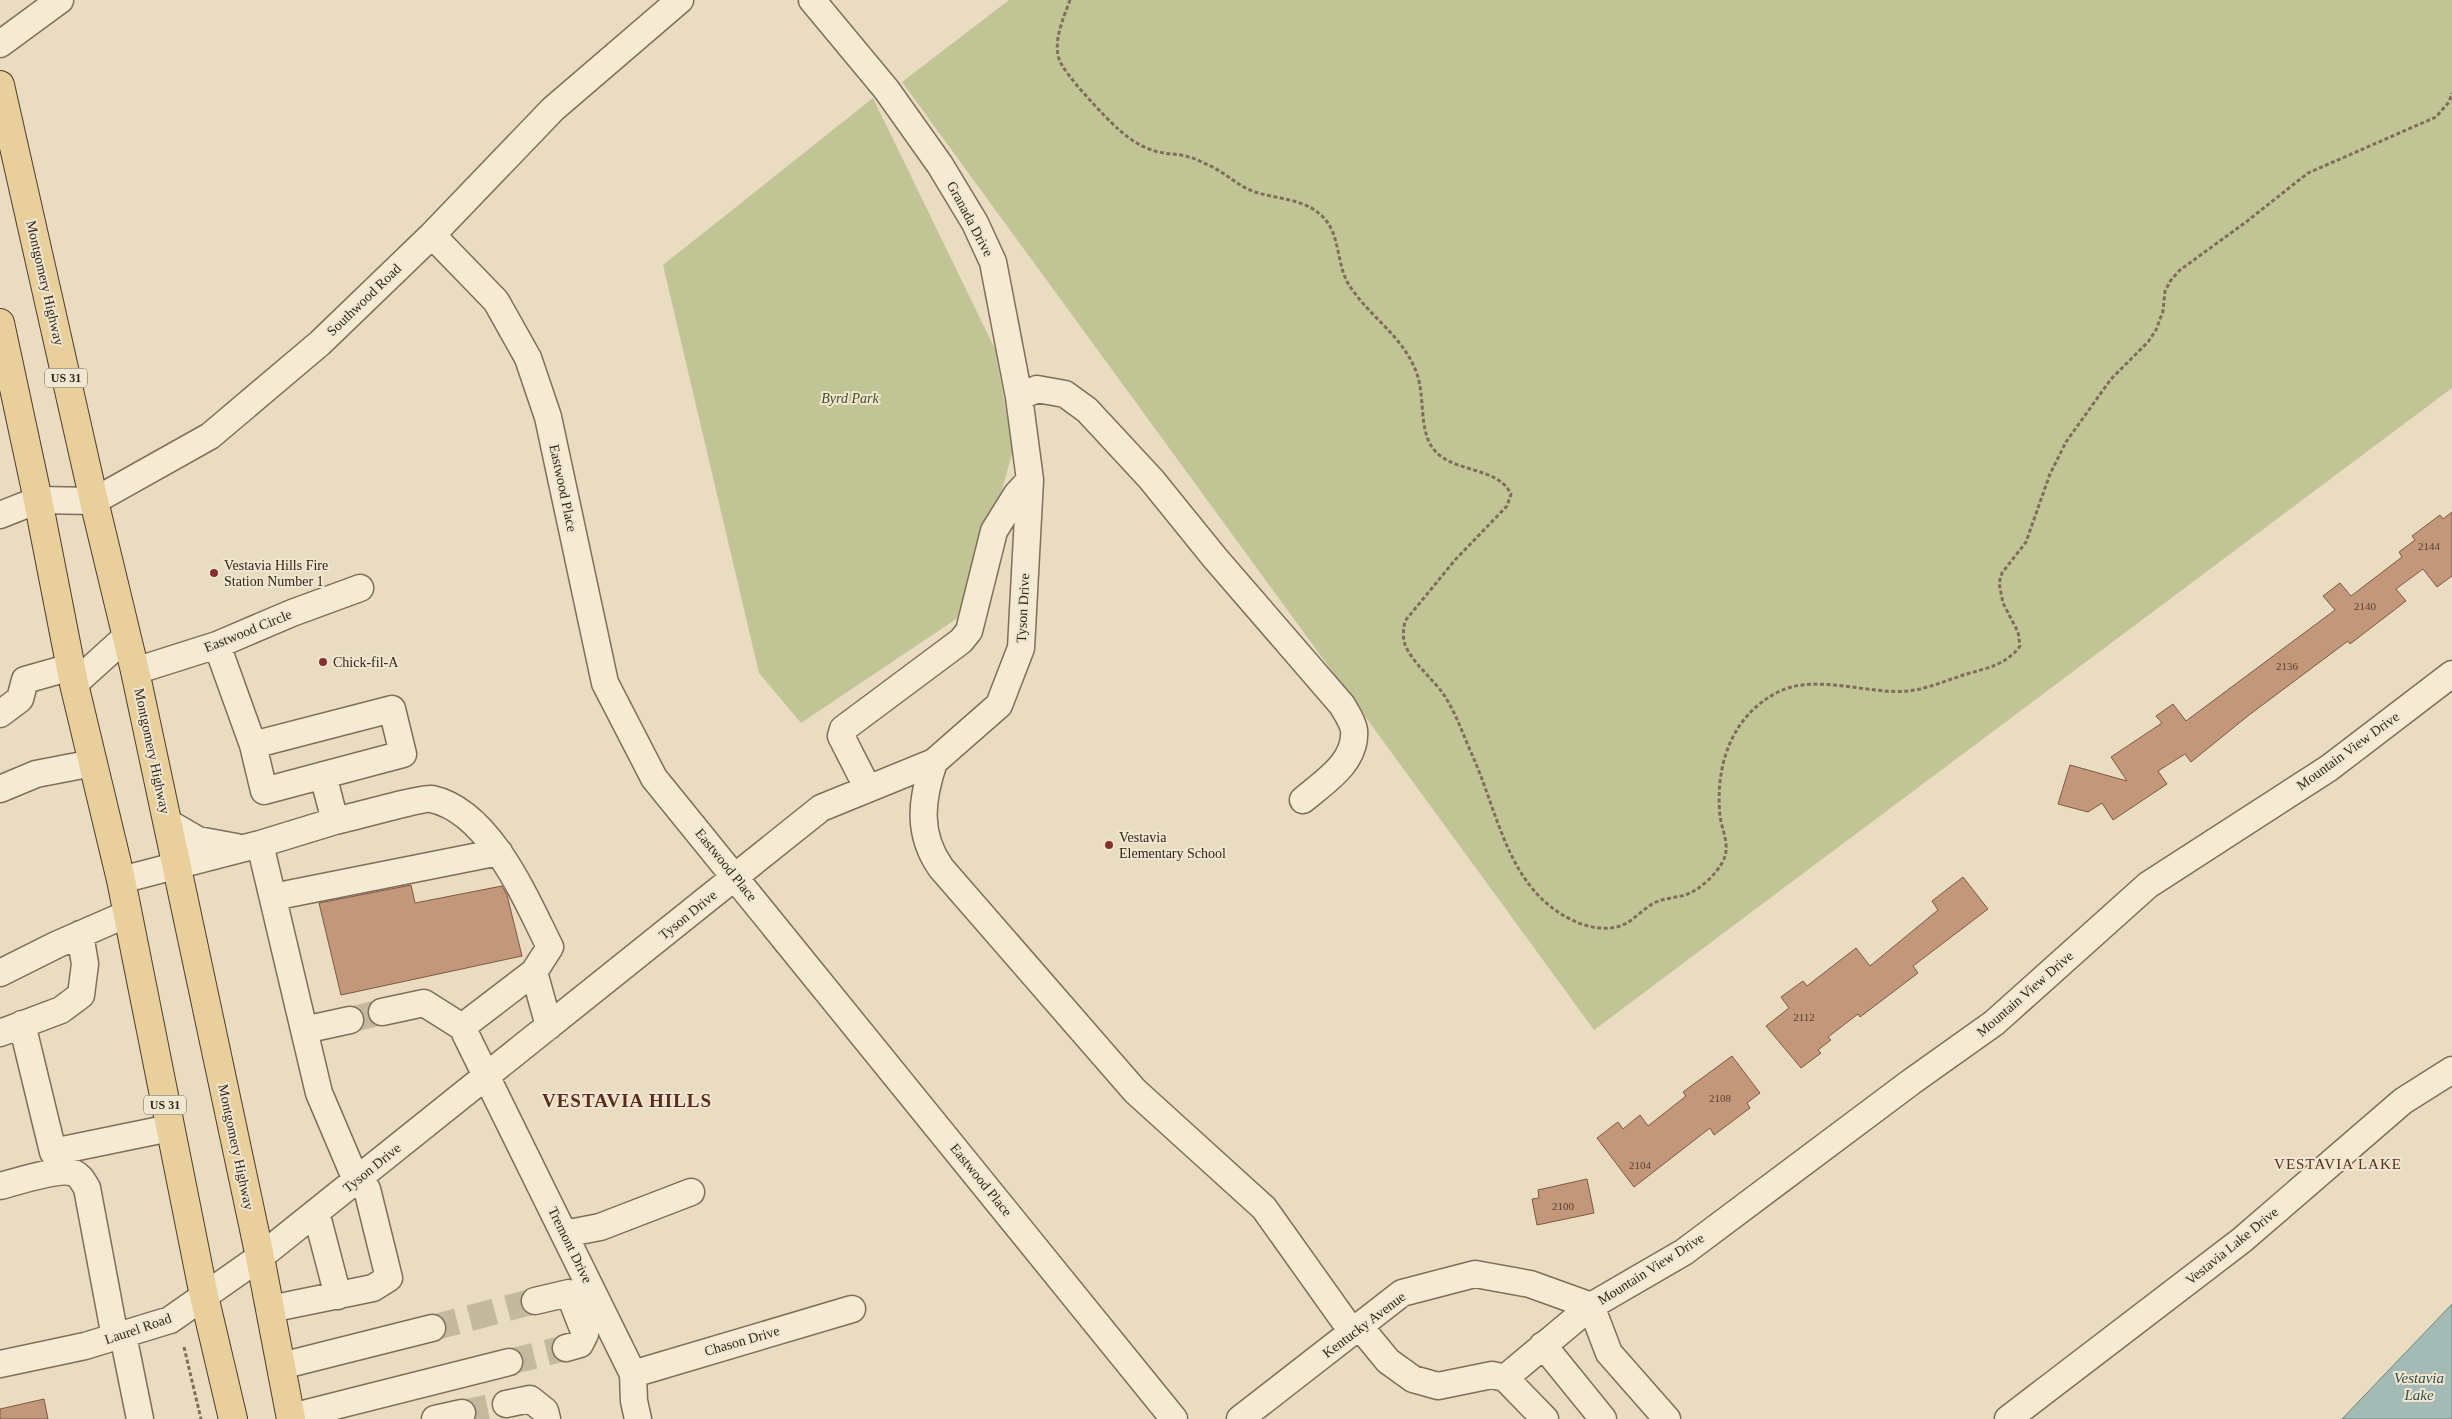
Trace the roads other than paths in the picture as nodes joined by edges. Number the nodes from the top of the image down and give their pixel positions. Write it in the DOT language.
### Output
graph roads {
  1 [pos="60,0"];
  2 [pos="680,0"];
  3 [pos="812,0"];
  4 [pos="0,44"];
  5 [pos="0,85"];
  6 [pos="432,235"];
  7 [pos="0,323"];
  8 [pos="1019,397"];
  9 [pos="1030,480"];
  10 [pos="38,500"];
  11 [pos="94,501"];
  12 [pos="0,515"];
  13 [pos="360,588"];
  14 [pos="126,637"];
  15 [pos="217,646"];
  16 [pos="135,671"];
  17 [pos="2452,674"];
  18 [pos="73,676"];
  19 [pos="0,714"];
  20 [pos="253,745"];
  21 [pos="934,762"];
  22 [pos="93,763"];
  23 [pos="324,775"];
  24 [pos="868,788"];
  25 [pos="0,789"];
  26 [pos="1303,800"];
  27 [pos="335,821"];
  28 [pos="167,822"];
  29 [pos="252,846"];
  30 [pos="499,852"];
  31 [pos="176,865"];
  32 [pos="736,877"];
  33 [pos="121,880"];
  34 [pos="273,897"];
  35 [pos="127,914"];
  36 [pos="80,934"];
  37 [pos="0,972"];
  38 [pos="534,972"];
  39 [pos="382,1012"];
  40 [pos="350,1020"];
  41 [pos="462,1026"];
  42 [pos="549,1026"];
  43 [pos="11,1029"];
  44 [pos="304,1030"];
  45 [pos="2452,1070"];
  46 [pos="486,1076"];
  47 [pos="170,1128"];
  48 [pos="356,1180"];
  49 [pos="0,1186"];
  50 [pos="691,1192"];
  51 [pos="316,1212"];
  52 [pos="564,1234"];
  53 [pos="260,1257"];
  54 [pos="204,1296"];
  55 [pos="338,1296"];
  56 [pos="535,1302"];
  57 [pos="1591,1306"];
  58 [pos="270,1309"];
  59 [pos="852,1309"];
  60 [pos="432,1328"];
  61 [pos="1357,1330"];
  62 [pos="119,1336"];
  63 [pos="1543,1345"];
  64 [pos="566,1348"];
  65 [pos="0,1364"];
  66 [pos="497,1365"];
  67 [pos="281,1366"];
  68 [pos="633,1374"];
  69 [pos="1505,1378"];
  70 [pos="506,1404"];
  71 [pos="462,1413"];
  72 [pos="291,1418"];
  73 [pos="140,1419"];
  74 [pos="233,1419"];
  75 [pos="435,1419"];
  76 [pos="547,1419"];
  77 [pos="638,1419"];
  78 [pos="1174,1419"];
  79 [pos="1240,1419"];
  80 [pos="1545,1419"];
  81 [pos="1603,1419"];
  82 [pos="1667,1419"];
  83 [pos="2008,1419"];
  1 -- 4 [label="street"];
  2 -- 6 [label="street, Southwood Road"];
  3 -- 8 [label="street, Granada Drive"];
  5 -- 11 [label="main road, Montgomery Highway / US 31"];
  6 -- 11 [label="street, Southwood Road"];
  6 -- 32 [label="street, Eastwood Place"];
  7 -- 10 [label="main road, US 31"];
  8 -- 9 [label="street, Granada Drive"];
  8 -- 26 [label="street"];
  9 -- 21 [label="street, Tyson Drive"];
  9 -- 24 [label="street"];
  10 -- 11 [label="street"];
  10 -- 12 [label="street"];
  10 -- 18 [label="main road, US 31"];
  11 -- 14 [label="main road, Montgomery Highway / US 31"];
  13 -- 15 [label="street, Eastwood Circle"];
  14 -- 16 [label="main road, Montgomery Highway / US 31"];
  14 -- 18 [label="street"];
  15 -- 16 [label="street, Eastwood Circle"];
  15 -- 20 [label="street"];
  16 -- 28 [label="main road, Montgomery Highway / US 31"];
  17 -- 57 [label="street, Mountain View Drive"];
  18 -- 19 [label="street"];
  18 -- 22 [label="main road, US 31"];
  20 -- 23 [label="street"];
  20 -- 23 [label="street"];
  21 -- 24 [label="street, Tyson Drive"];
  21 -- 61 [label="street"];
  22 -- 25 [label="street"];
  22 -- 33 [label="main road, US 31"];
  23 -- 27 [label="street"];
  24 -- 32 [label="street, Tyson Drive"];
  27 -- 29 [label="street"];
  27 -- 30 [label="street"];
  28 -- 29 [label="street"];
  28 -- 31 [label="main road, Montgomery Highway / US 31"];
  29 -- 31 [label="street"];
  29 -- 34 [label="street"];
  30 -- 34 [label="street"];
  30 -- 38 [label="street"];
  31 -- 33 [label="street"];
  31 -- 53 [label="main road, Montgomery Highway / US 31"];
  32 -- 42 [label="street, Tyson Drive"];
  32 -- 78 [label="street, Eastwood Place"];
  33 -- 35 [label="main road, US 31"];
  34 -- 44 [label="street"];
  35 -- 36 [label="street"];
  35 -- 47 [label="main road, US 31"];
  36 -- 37 [label="street"];
  36 -- 43 [label="street"];
  38 -- 41 [label="street"];
  38 -- 42 [label="street"];
  39 -- 41 [label="street"];
  40 -- 44 [label="street"];
  41 -- 46 [label="street, Tremont Drive"];
  42 -- 46 [label="street, Tyson Drive"];
  43 -- 47 [label="street"];
  44 -- 48 [label="street"];
  45 -- 83 [label="street, Vestavia Lake Drive"];
  46 -- 48 [label="street, Tyson Drive"];
  46 -- 52 [label="street, Tremont Drive"];
  47 -- 54 [label="main road, US 31"];
  48 -- 51 [label="street, Tyson Drive"];
  48 -- 55 [label="street"];
  49 -- 62 [label="street"];
  50 -- 52 [label="street"];
  51 -- 53 [label="street, Tyson Drive"];
  51 -- 55 [label="street"];
  52 -- 68 [label="street, Tremont Drive"];
  53 -- 54 [label="street, Laurel Road"];
  53 -- 58 [label="main road, Montgomery Highway / US 31"];
  54 -- 62 [label="street, Laurel Road"];
  54 -- 74 [label="main road, US 31"];
  55 -- 58 [label="street"];
  56 -- 64 [label="street"];
  57 -- 61 [label="street, Kentucky Avenue"];
  57 -- 63 [label="street, Mountain View Drive"];
  57 -- 82 [label="street"];
  58 -- 67 [label="main road, Montgomery Highway / US 31"];
  59 -- 68 [label="street, Chason Drive"];
  60 -- 67 [label="street"];
  61 -- 69 [label="street"];
  61 -- 79 [label="street, Kentucky Avenue"];
  62 -- 65 [label="street, Laurel Road"];
  62 -- 73 [label="street"];
  63 -- 69 [label="street, Mountain View Drive"];
  63 -- 81 [label="street"];
  66 -- 72 [label="street"];
  67 -- 72 [label="main road, Montgomery Highway / US 31"];
  68 -- 77 [label="street, Tremont Drive"];
  69 -- 80 [label="street"];
  70 -- 76 [label="street"];
  71 -- 75 [label="street"];
}
